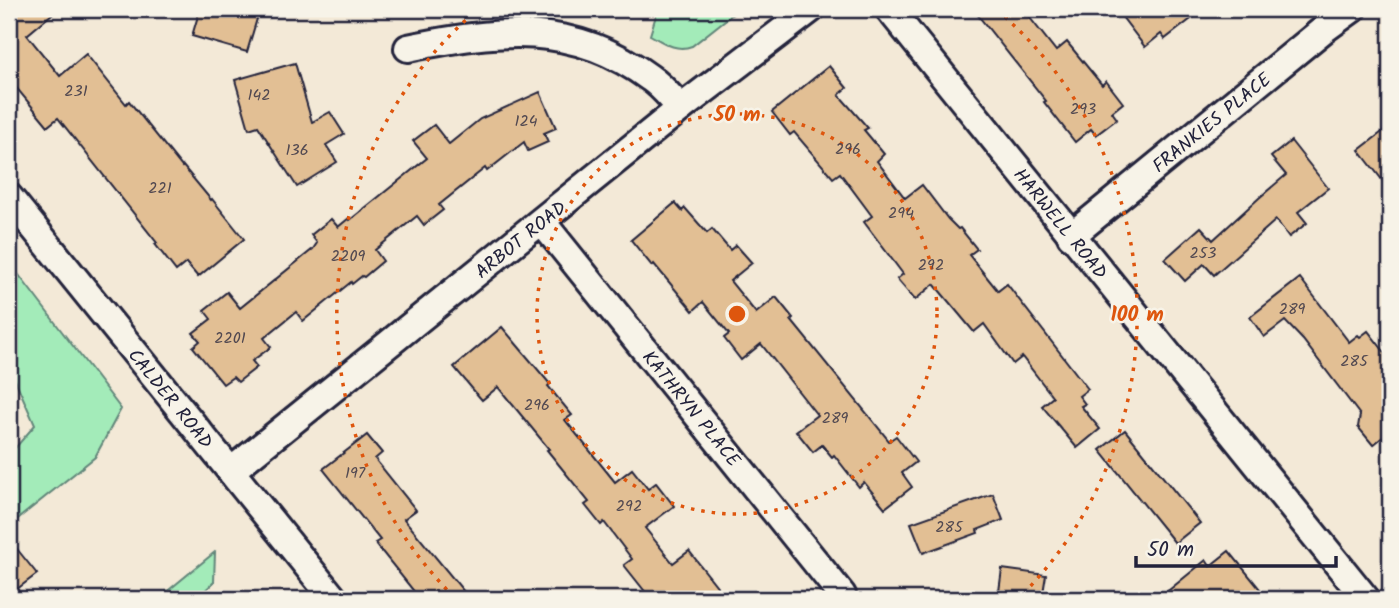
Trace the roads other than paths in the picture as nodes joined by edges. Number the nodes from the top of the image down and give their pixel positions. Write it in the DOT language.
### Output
graph roads {
  1 [pos="811,9"];
  2 [pos="889,9"];
  3 [pos="1352,9"];
  4 [pos="408,48"];
  5 [pos="681,108"];
  6 [pos="9,197"];
  7 [pos="542,222"];
  8 [pos="1071,236"];
  9 [pos="230,471"];
  10 [pos="842,595"];
  11 [pos="334,599"];
  12 [pos="1366,599"];
  1 -- 5 [label="street, ARBOT ROAD"];
  2 -- 8 [label="street, HARWELL ROAD"];
  3 -- 8 [label="street, FRANKIES PLACE"];
  4 -- 5 [label="street"];
  5 -- 7 [label="street, ARBOT ROAD"];
  6 -- 9 [label="street, CALDER ROAD"];
  7 -- 9 [label="street, ARBOT ROAD"];
  7 -- 10 [label="street, KATHRYN PLACE"];
  8 -- 12 [label="street, HARWELL ROAD"];
  9 -- 11 [label="street, CALDER ROAD"];
}
